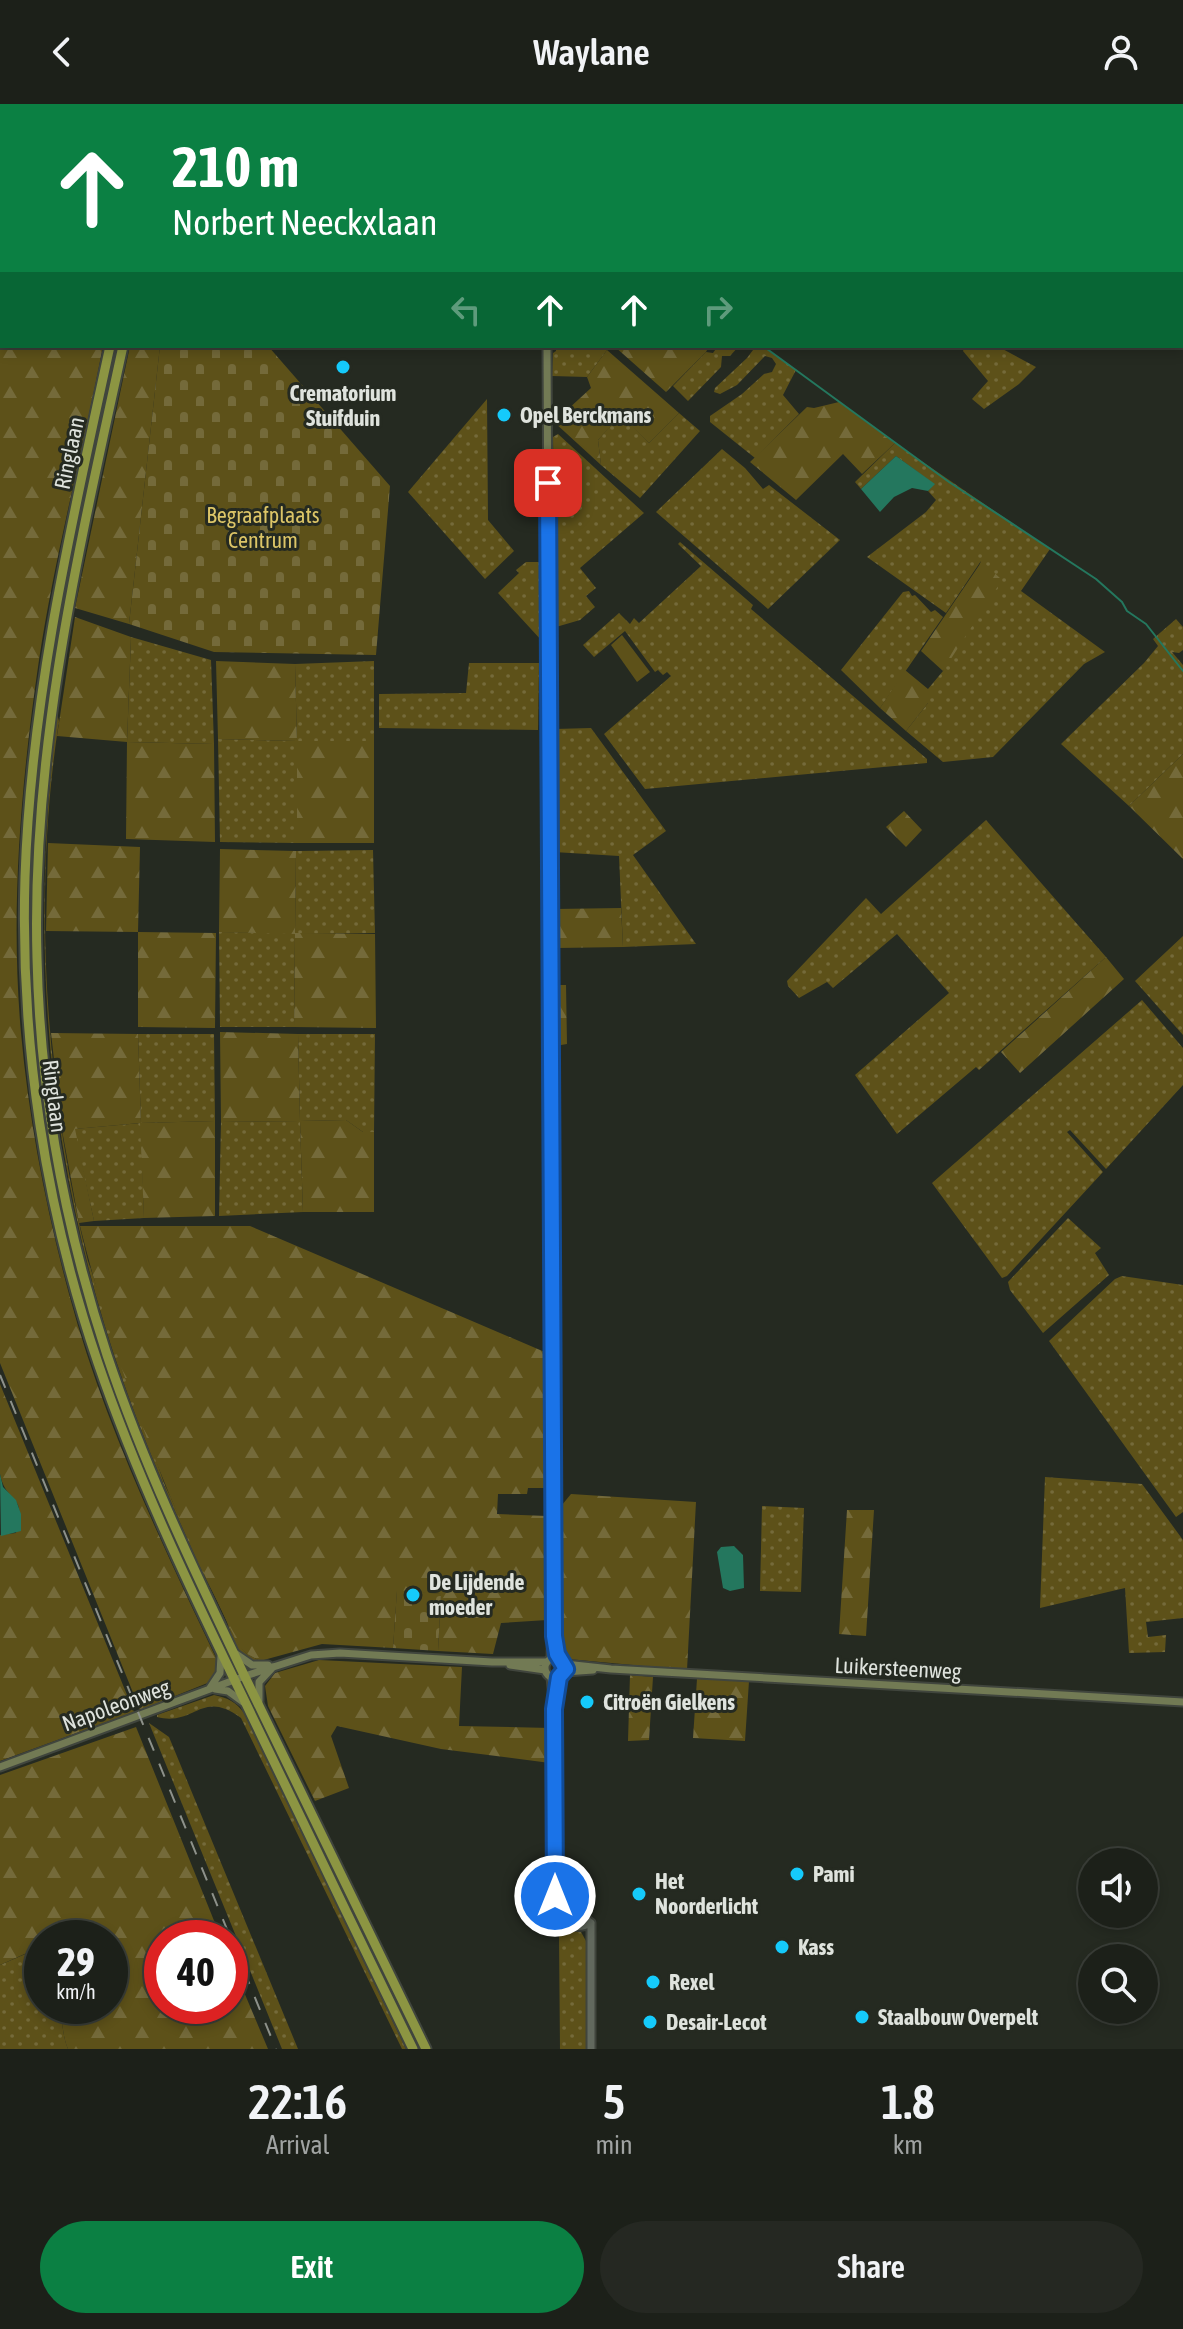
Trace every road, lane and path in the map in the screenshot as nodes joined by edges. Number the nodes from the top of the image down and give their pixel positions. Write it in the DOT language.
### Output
graph roads {
  1 [pos="110,348"];
  2 [pos="123,348"];
  3 [pos="547,348"];
  4 [pos="231,1649"];
  5 [pos="221,1654"];
  6 [pos="275,1665"];
  7 [pos="555,1667"];
  8 [pos="245,1676"];
  9 [pos="234,1680"];
  10 [pos="209,1689"];
  11 [pos="1183,1702"];
  12 [pos="246,1706"];
  13 [pos="260,1708"];
  14 [pos="0,1767"];
  15 [pos="413,2049"];
  16 [pos="426,2049"];
  17 [pos="591,2049"];
  1 -- 5 [label="highway, Ringlaan"];
  2 -- 4 [label="highway, Ringlaan"];
  3 -- 7 [label="main road"];
  4 -- 6 [label="main road"];
  4 -- 8 [label="highway, Ringlaan"];
  5 -- 9 [label="highway, Ringlaan"];
  5 -- 10 [label="main road"];
  6 -- 7 [label="main road, Luikersteenweg"];
  6 -- 8 [label="main road, Luikersteenweg"];
  6 -- 13 [label="main road"];
  7 -- 11 [label="main road, Luikersteenweg"];
  7 -- 17 [label="street"];
  8 -- 9 [label="main road, Napoleonweg"];
  8 -- 13 [label="highway, Ringlaan"];
  9 -- 10 [label="main road, Napoleonweg"];
  9 -- 12 [label="highway, Ringlaan"];
  10 -- 12 [label="main road"];
  10 -- 14 [label="main road, Napoleonweg"];
  12 -- 15 [label="highway, Ringlaan"];
  13 -- 16 [label="highway, Ringlaan"];
}
